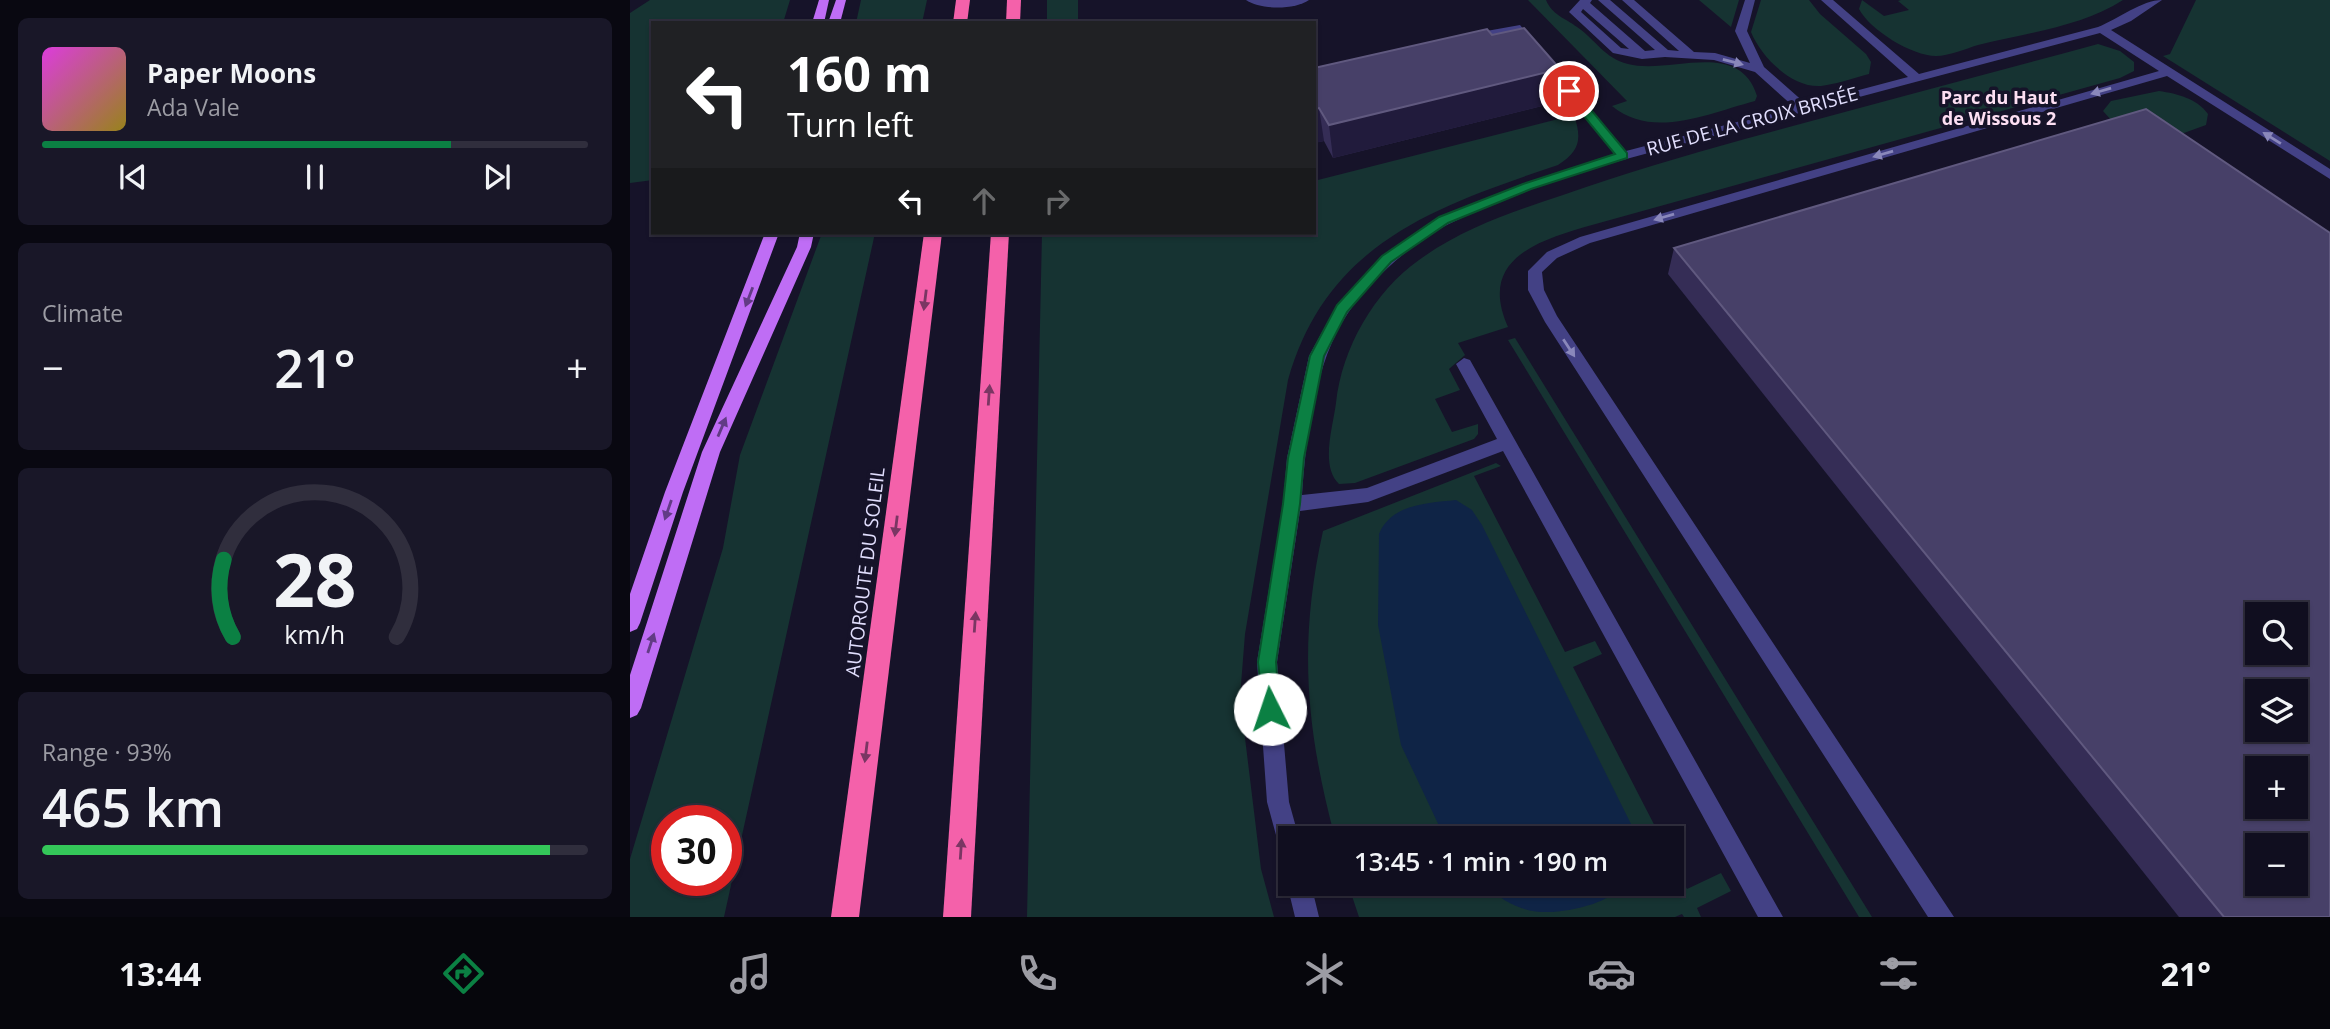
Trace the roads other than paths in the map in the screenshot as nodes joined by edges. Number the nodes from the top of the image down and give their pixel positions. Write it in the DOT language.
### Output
graph roads {
  1 [pos="824,0"];
  2 [pos="841,0"];
  3 [pos="963,0"];
  4 [pos="1014,0"];
  5 [pos="1251,0"];
  6 [pos="1304,0"];
  7 [pos="1603,0"];
  8 [pos="1627,0"];
  9 [pos="1749,0"];
  10 [pos="1826,0"];
  11 [pos="2157,0"];
  12 [pos="1585,2"];
  13 [pos="819,21"];
  14 [pos="835,21"];
  15 [pos="960,21"];
  16 [pos="1013,21"];
  17 [pos="2102,29"];
  18 [pos="1449,42"];
  19 [pos="1665,53"];
  20 [pos="1692,55"];
  21 [pos="1759,69"];
  22 [pos="2167,72"];
  23 [pos="1916,77"];
  24 [pos="1802,107"];
  25 [pos="1623,156"];
  26 [pos="2330,174"];
  27 [pos="771,235"];
  28 [pos="807,235"];
  29 [pos="933,235"];
  30 [pos="1000,235"];
  31 [pos="1464,364"];
  32 [pos="1508,442"];
  33 [pos="1292,504"];
  34 [pos="630,624"];
  35 [pos="630,708"];
  36 [pos="1284,826"];
  37 [pos="1302,896"];
  38 [pos="845,917"];
  39 [pos="957,917"];
  40 [pos="1307,917"];
  41 [pos="1771,917"];
  42 [pos="1942,917"];
  1 -- 13 [label="main road"];
  2 -- 14 [label="main road"];
  3 -- 15 [label="highway"];
  4 -- 16 [label="highway"];
  5 -- 6 [label="street"];
  7 -- 19 [label="street"];
  8 -- 20 [label="street"];
  9 -- 21 [label="street"];
  10 -- 23 [label="street"];
  11 -- 17 [label="street, RUE DE LA CROIX BRISÉE"];
  12 -- 19 [label="street"];
  17 -- 22 [label="street"];
  17 -- 23 [label="street, RUE DE LA CROIX BRISÉE"];
  18 -- 25 [label="street"];
  19 -- 20 [label="street"];
  20 -- 21 [label="street, one-way"];
  21 -- 24 [label="street"];
  26 -- 22 [label="street, one-way"];
  22 -- 42 [label="street, one-way"];
  23 -- 24 [label="street, RUE DE LA CROIX BRISÉE"];
  24 -- 25 [label="street, RUE DE LA CROIX BRISÉE"];
  25 -- 33 [label="street, RUE DE LA CROIX BRISÉE"];
  27 -- 34 [label="main road, one-way"];
  35 -- 28 [label="main road, one-way"];
  29 -- 38 [label="highway, AUTOROUTE DU SOLEIL, one-way"];
  39 -- 30 [label="highway, one-way"];
  31 -- 32 [label="street"];
  32 -- 33 [label="street"];
  32 -- 41 [label="street"];
  33 -- 36 [label="street, RUE DE LA CROIX BRISÉE"];
  37 -- 40 [label="street"];
}
